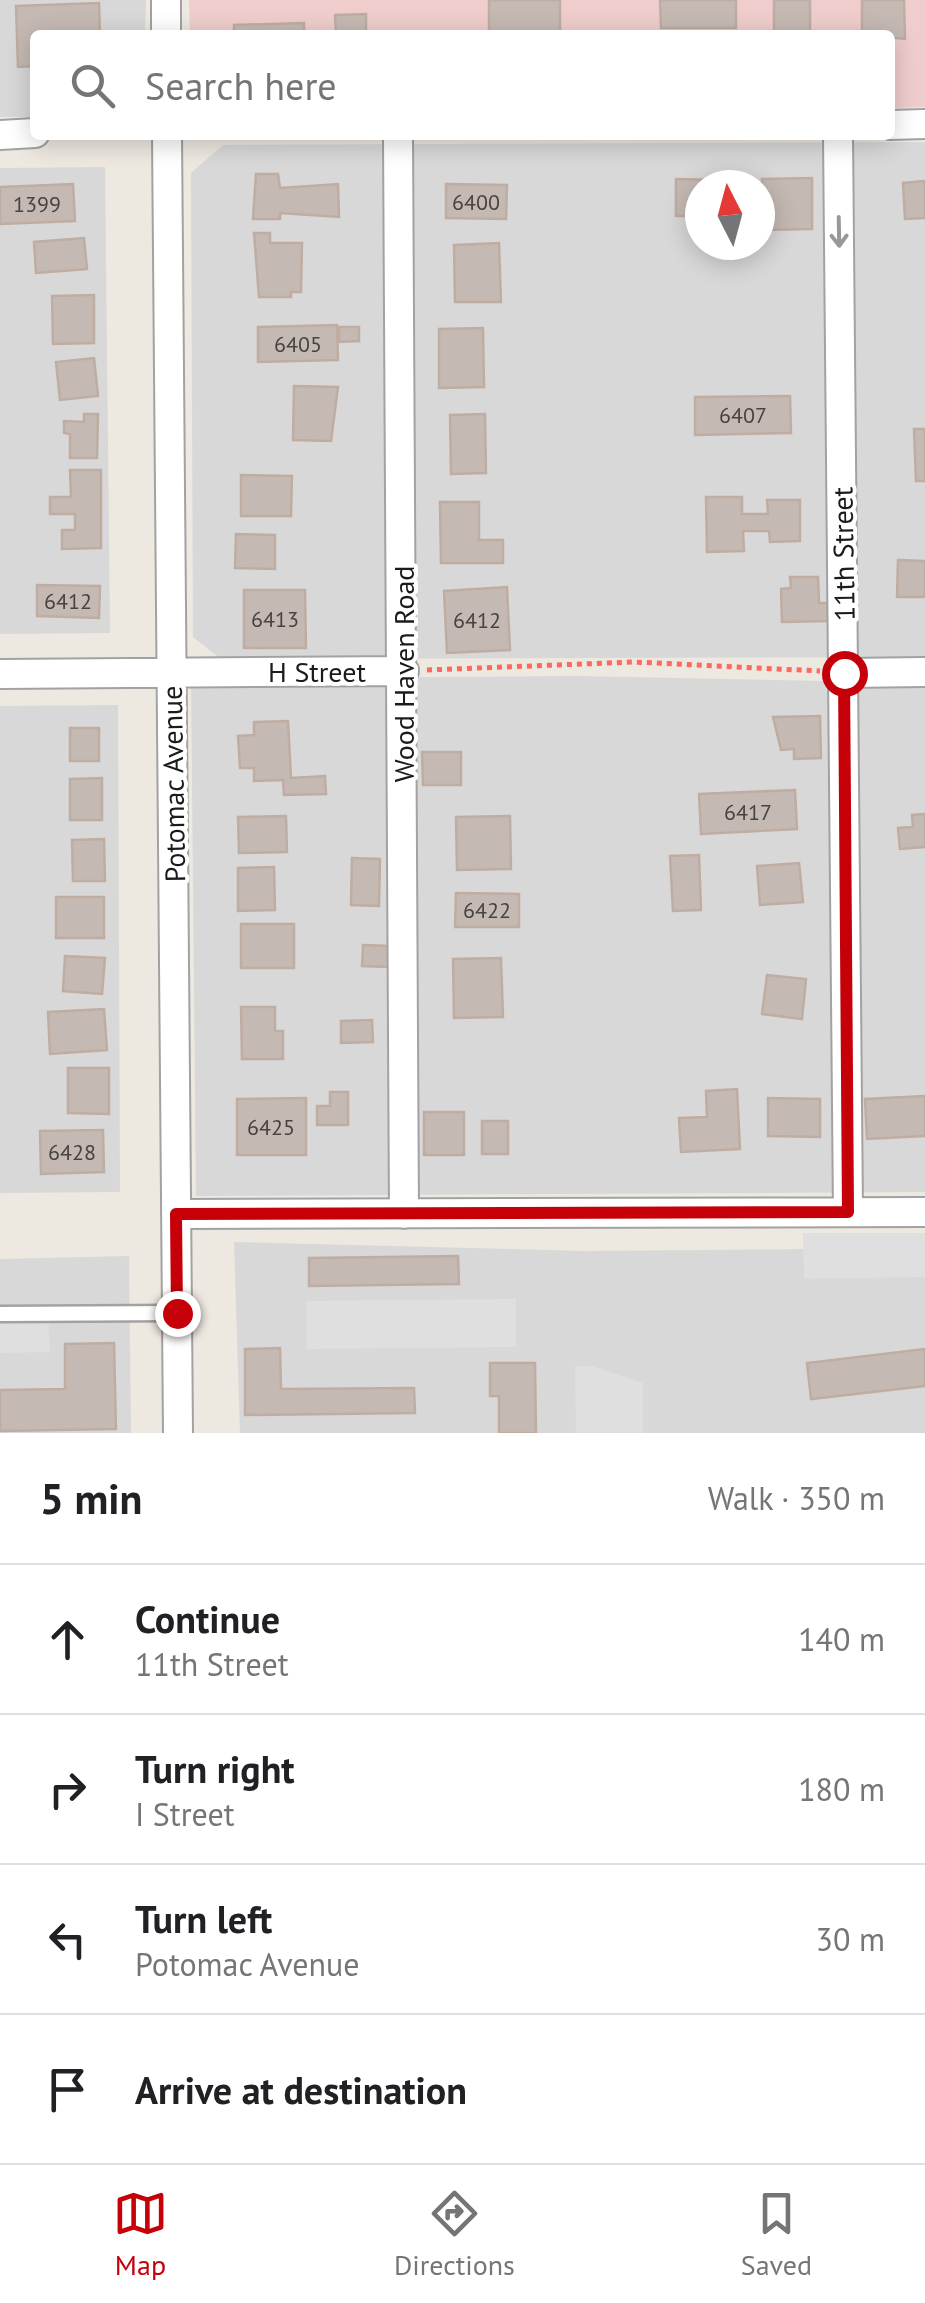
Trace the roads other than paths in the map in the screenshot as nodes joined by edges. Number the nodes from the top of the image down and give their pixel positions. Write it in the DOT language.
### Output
graph roads {
  1 [pos="166,0"];
  2 [pos="166,30"];
  3 [pos="925,124"];
  4 [pos="895,125"];
  5 [pos="30,133"];
  6 [pos="0,135"];
  7 [pos="167,140"];
  8 [pos="398,140"];
  9 [pos="838,140"];
  10 [pos="404,671"];
  11 [pos="925,672"];
  12 [pos="844,673"];
  13 [pos="0,674"];
  14 [pos="171,674"];
  15 [pos="848,1212"];
  16 [pos="925,1212"];
  17 [pos="176,1214"];
  18 [pos="404,1214"];
  19 [pos="177,1313"];
  20 [pos="0,1314"];
  21 [pos="178,1433"];
  1 -- 2 [label="street"];
  3 -- 4 [label="street"];
  5 -- 6 [label="street"];
  7 -- 14 [label="street, Potomac Avenue"];
  8 -- 10 [label="street, Wood Haven Road"];
  9 -- 12 [label="street, 11th Street, one-way"];
  10 -- 14 [label="street, H Street"];
  10 -- 18 [label="street, Wood Haven Road"];
  11 -- 12 [label="street"];
  12 -- 15 [label="street, 11th Street"];
  13 -- 14 [label="street, H Street"];
  14 -- 17 [label="street, Potomac Avenue"];
  15 -- 16 [label="street"];
  15 -- 18 [label="street"];
  17 -- 18 [label="street"];
  17 -- 19 [label="street, Potomac Avenue"];
  19 -- 20 [label="lane"];
  19 -- 21 [label="street, Potomac Avenue"];
}
